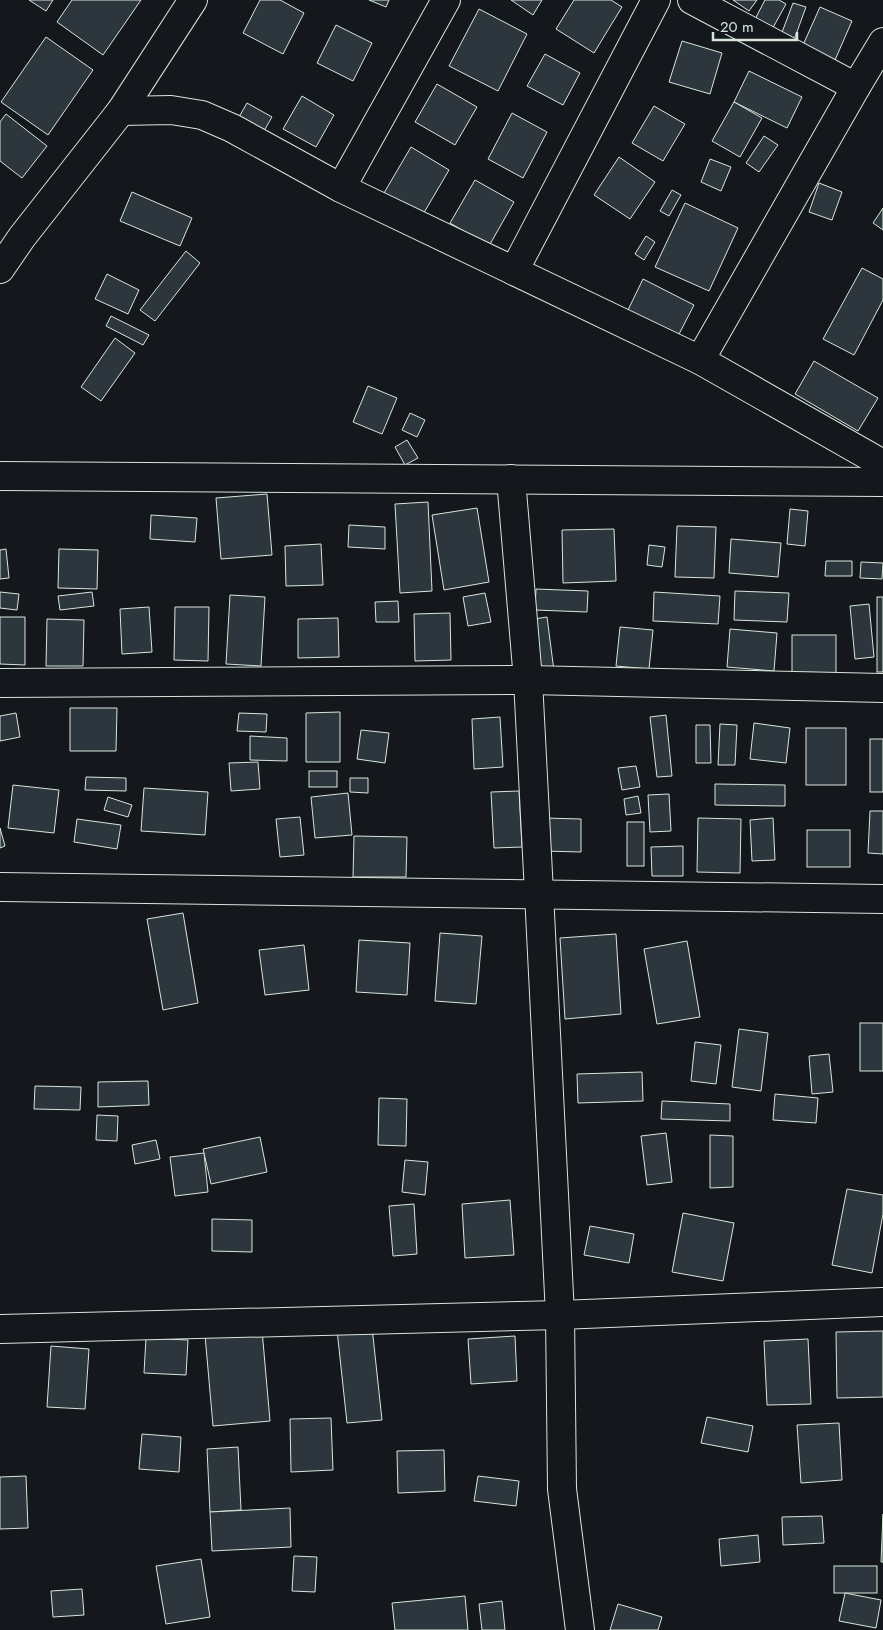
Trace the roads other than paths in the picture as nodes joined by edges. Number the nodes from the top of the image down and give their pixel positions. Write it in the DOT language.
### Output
graph roads {
  1 [pos="193,0"];
  2 [pos="446,0"];
  3 [pos="656,0"];
  4 [pos="692,0"];
  5 [pos="883,42"];
  6 [pos="856,86"];
  7 [pos="121,111"];
  8 [pos="341,188"];
  9 [pos="11,237"];
  10 [pos="0,269"];
  11 [pos="514,271"];
  12 [pos="700,360"];
  13 [pos="883,464"];
  14 [pos="0,476"];
  15 [pos="511,479"];
  16 [pos="883,482"];
  17 [pos="528,680"];
  18 [pos="0,683"];
  19 [pos="883,688"];
  20 [pos="0,887"];
  21 [pos="539,893"];
  22 [pos="883,899"];
  23 [pos="883,1302"];
  24 [pos="560,1315"];
  25 [pos="0,1329"];
  26 [pos="580,1630"];
  1 -- 7 [label="street"];
  2 -- 8 [label="street"];
  3 -- 11 [label="street"];
  4 -- 6 [label="street"];
  5 -- 6 [label="street"];
  6 -- 12 [label="street"];
  7 -- 8 [label="street"];
  7 -- 9 [label="street"];
  8 -- 11 [label="street"];
  9 -- 10 [label="street"];
  11 -- 12 [label="street"];
  12 -- 13 [label="street"];
  14 -- 15 [label="street"];
  15 -- 16 [label="street"];
  15 -- 17 [label="street"];
  17 -- 18 [label="street"];
  17 -- 19 [label="street"];
  17 -- 21 [label="street"];
  20 -- 21 [label="street"];
  21 -- 22 [label="street"];
  21 -- 24 [label="street"];
  23 -- 24 [label="street"];
  24 -- 25 [label="street"];
  24 -- 26 [label="street"];
}
